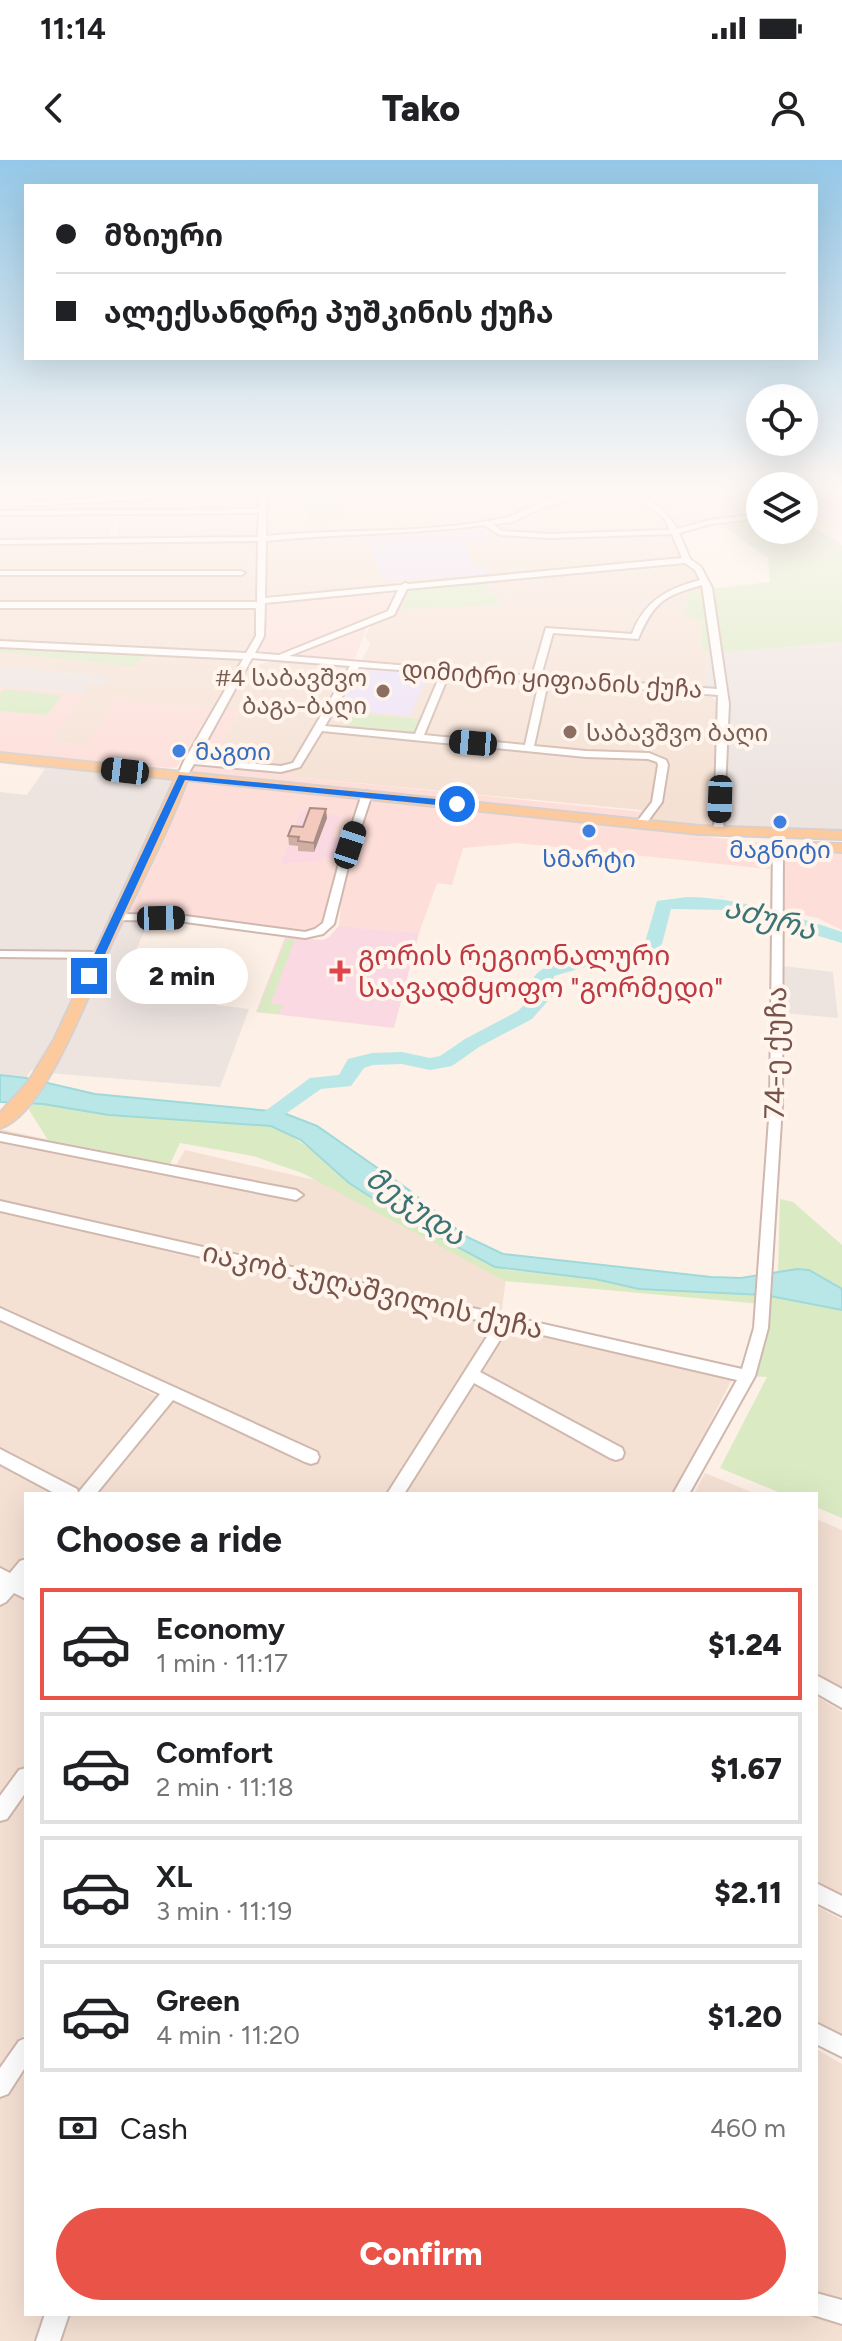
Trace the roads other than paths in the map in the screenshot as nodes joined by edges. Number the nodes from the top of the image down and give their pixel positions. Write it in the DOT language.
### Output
graph roads {
  1 [pos="261,594"];
  2 [pos="354,594"];
  3 [pos="401,594"];
  4 [pos="670,594"];
  5 [pos="708,594"];
  6 [pos="261,603"];
  7 [pos="0,605"];
  8 [pos="0,644"];
  9 [pos="250,655"];
  10 [pos="279,657"];
  11 [pos="356,664"];
  12 [pos="446,671"];
  13 [pos="540,679"];
  14 [pos="720,692"];
  15 [pos="320,728"];
  16 [pos="418,738"];
  17 [pos="529,748"];
  18 [pos="0,757"];
  19 [pos="189,761"];
  20 [pos="182,777"];
  21 [pos="367,794"];
  22 [pos="641,823"];
  23 [pos="699,830"];
  24 [pos="719,830"];
  25 [pos="842,835"];
  26 [pos="780,839"];
  27 [pos="842,848"];
  28 [pos="117,917"];
  29 [pos="0,954"];
  30 [pos="98,955"];
  31 [pos="0,1122"];
  32 [pos="0,1137"];
  33 [pos="296,1195"];
  34 [pos="0,1206"];
  35 [pos="0,1314"];
  36 [pos="505,1320"];
  37 [pos="471,1374"];
  38 [pos="747,1376"];
  39 [pos="169,1394"];
  40 [pos="616,1453"];
  41 [pos="0,1456"];
  42 [pos="311,1457"];
  43 [pos="67,1492"];
  44 [pos="88,1492"];
  45 [pos="396,1492"];
  46 [pos="682,1492"];
  47 [pos="13,1583"];
  48 [pos="0,1597"];
  49 [pos="818,1684"];
  50 [pos="842,1699"];
  51 [pos="24,1780"];
  52 [pos="0,1812"];
  53 [pos="818,1894"];
  54 [pos="842,1906"];
  55 [pos="818,2034"];
  56 [pos="842,2047"];
  57 [pos="24,2051"];
  58 [pos="0,2086"];
  59 [pos="818,2306"];
  60 [pos="842,2312"];
  61 [pos="56,2316"];
  62 [pos="48,2341"];
  1 -- 6 [label="street"];
  2 -- 6 [label="street"];
  3 -- 10 [label="street"];
  4 -- 13 [label="street"];
  5 -- 14 [label="street"];
  6 -- 7 [label="street"];
  6 -- 9 [label="street"];
  8 -- 9 [label="street, დიმიტრი ყიფიანის ქუჩა"];
  9 -- 10 [label="street, დიმიტრი ყიფიანის ქუჩა"];
  9 -- 19 [label="street"];
  10 -- 11 [label="street, დიმიტრი ყიფიანის ქუჩა"];
  11 -- 12 [label="street, დიმიტრი ყიფიანის ქუჩა"];
  11 -- 15 [label="street"];
  12 -- 13 [label="street, დიმიტრი ყიფიანის ქუჩა"];
  12 -- 16 [label="street"];
  13 -- 14 [label="street, დიმიტრი ყიფიანის ქუჩა"];
  13 -- 17 [label="street"];
  14 -- 24 [label="street"];
  15 -- 16 [label="street"];
  15 -- 19 [label="street"];
  16 -- 17 [label="street"];
  17 -- 22 [label="street"];
  18 -- 20 [label="main road"];
  19 -- 20 [label="street"];
  20 -- 21 [label="main road"];
  20 -- 28 [label="main road"];
  21 -- 22 [label="main road"];
  21 -- 28 [label="street"];
  22 -- 23 [label="main road"];
  23 -- 24 [label="main road"];
  23 -- 26 [label="main road"];
  24 -- 26 [label="main road"];
  25 -- 26 [label="main road"];
  26 -- 27 [label="main road"];
  26 -- 38 [label="street, 74-ე ქუჩა"];
  28 -- 30 [label="main road"];
  29 -- 30 [label="street"];
  30 -- 31 [label="main road"];
  32 -- 33 [label="street"];
  34 -- 36 [label="street, იაკობ ჯუღაშვილის ქუჩა"];
  35 -- 39 [label="street"];
  36 -- 37 [label="street"];
  36 -- 38 [label="street, იაკობ ჯუღაშვილის ქუჩა"];
  37 -- 40 [label="street"];
  37 -- 45 [label="street"];
  38 -- 46 [label="street"];
  39 -- 42 [label="street"];
  39 -- 44 [label="street"];
  41 -- 43 [label="street"];
  47 -- 48 [label="street"];
  49 -- 50 [label="street"];
  51 -- 52 [label="street"];
  53 -- 54 [label="street"];
  55 -- 56 [label="street"];
  57 -- 58 [label="street"];
  59 -- 60 [label="street"];
  61 -- 62 [label="street"];
}
